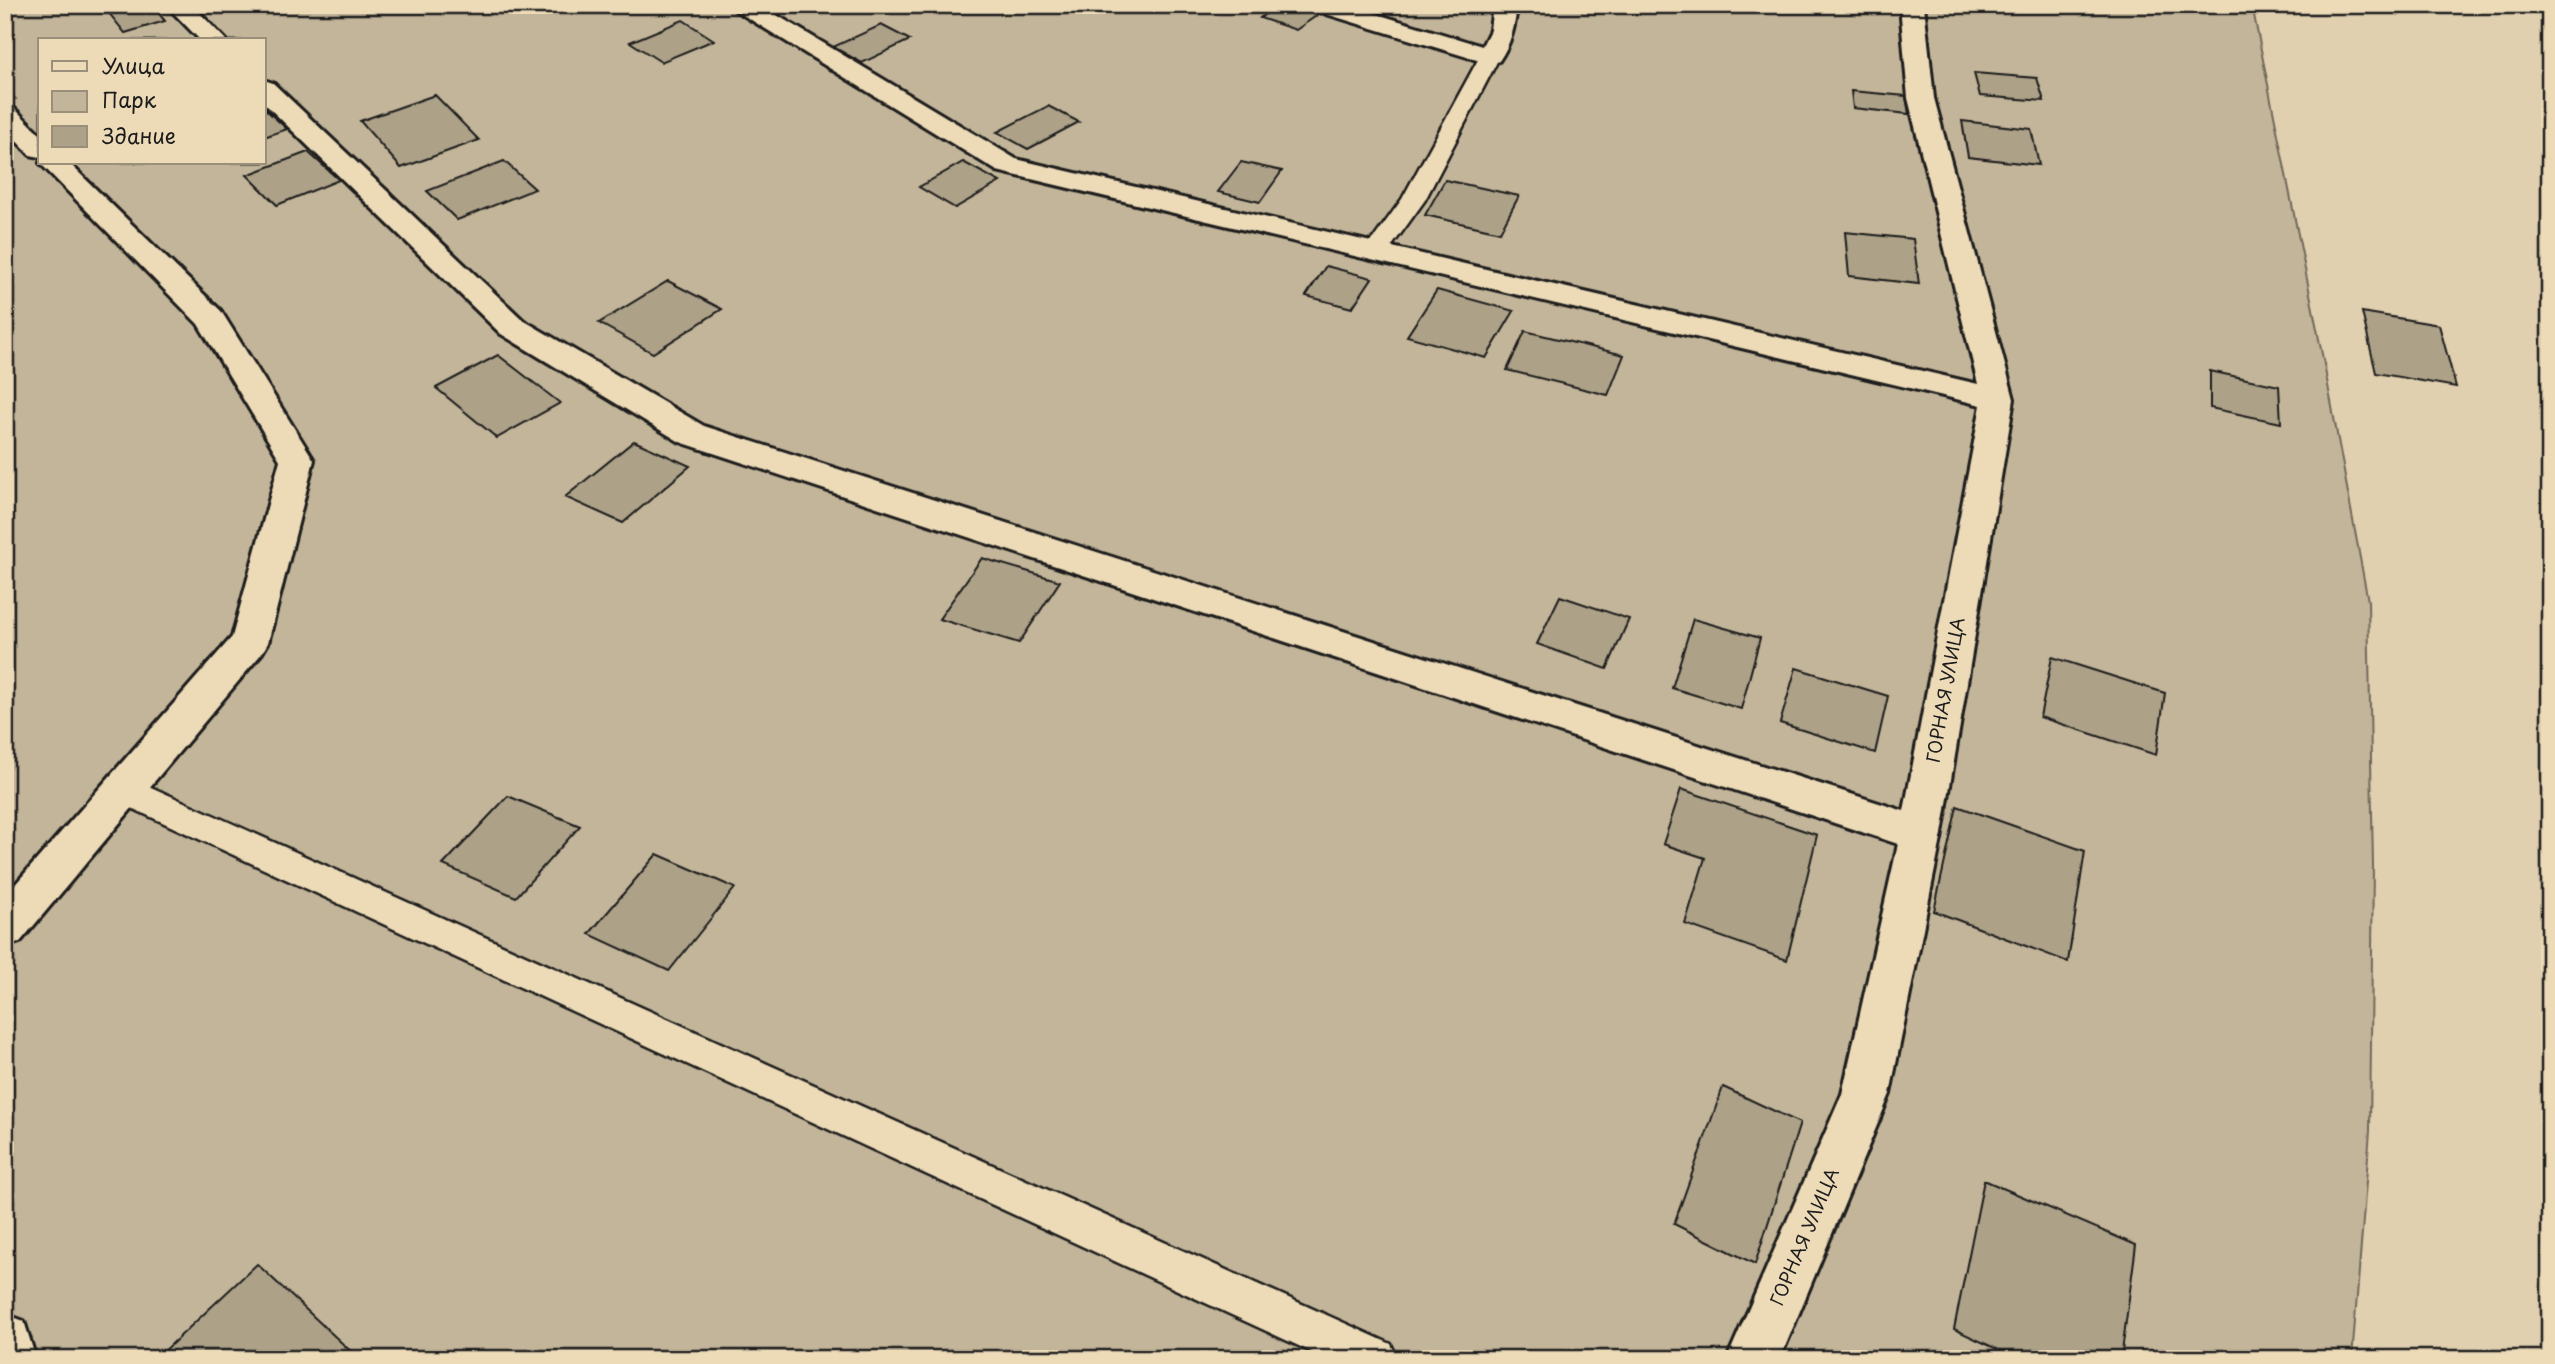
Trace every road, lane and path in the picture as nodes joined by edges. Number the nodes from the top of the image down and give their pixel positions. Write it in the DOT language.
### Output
graph roads {
  1 [pos="178,5"];
  2 [pos="743,5"];
  3 [pos="1321,5"];
  4 [pos="1505,5"];
  5 [pos="1912,5"];
  6 [pos="212,38"];
  7 [pos="1490,56"];
  8 [pos="266,90"];
  9 [pos="5,114"];
  10 [pos="38,147"];
  11 [pos="55,164"];
  12 [pos="1376,252"];
  13 [pos="1998,399"];
  14 [pos="124,789"];
  15 [pos="1921,834"];
  16 [pos="5,928"];
  17 [pos="5,1340"];
  18 [pos="10,1359"];
  19 [pos="1376,1359"];
  20 [pos="1753,1359"];
  1 -- 6 [label="street"];
  2 -- 12 [label="street"];
  3 -- 7 [label="street"];
  4 -- 7 [label="street"];
  5 -- 13 [label="street, ГОРНАЯ УЛИЦА"];
  7 -- 12 [label="lane"];
  8 -- 15 [label="street"];
  9 -- 10 [label="street"];
  11 -- 14 [label="street"];
  12 -- 13 [label="street"];
  13 -- 15 [label="street, ГОРНАЯ УЛИЦА"];
  14 -- 16 [label="street"];
  14 -- 19 [label="lane"];
  15 -- 20 [label="street, ГОРНАЯ УЛИЦА"];
  17 -- 18 [label="street"];
}
